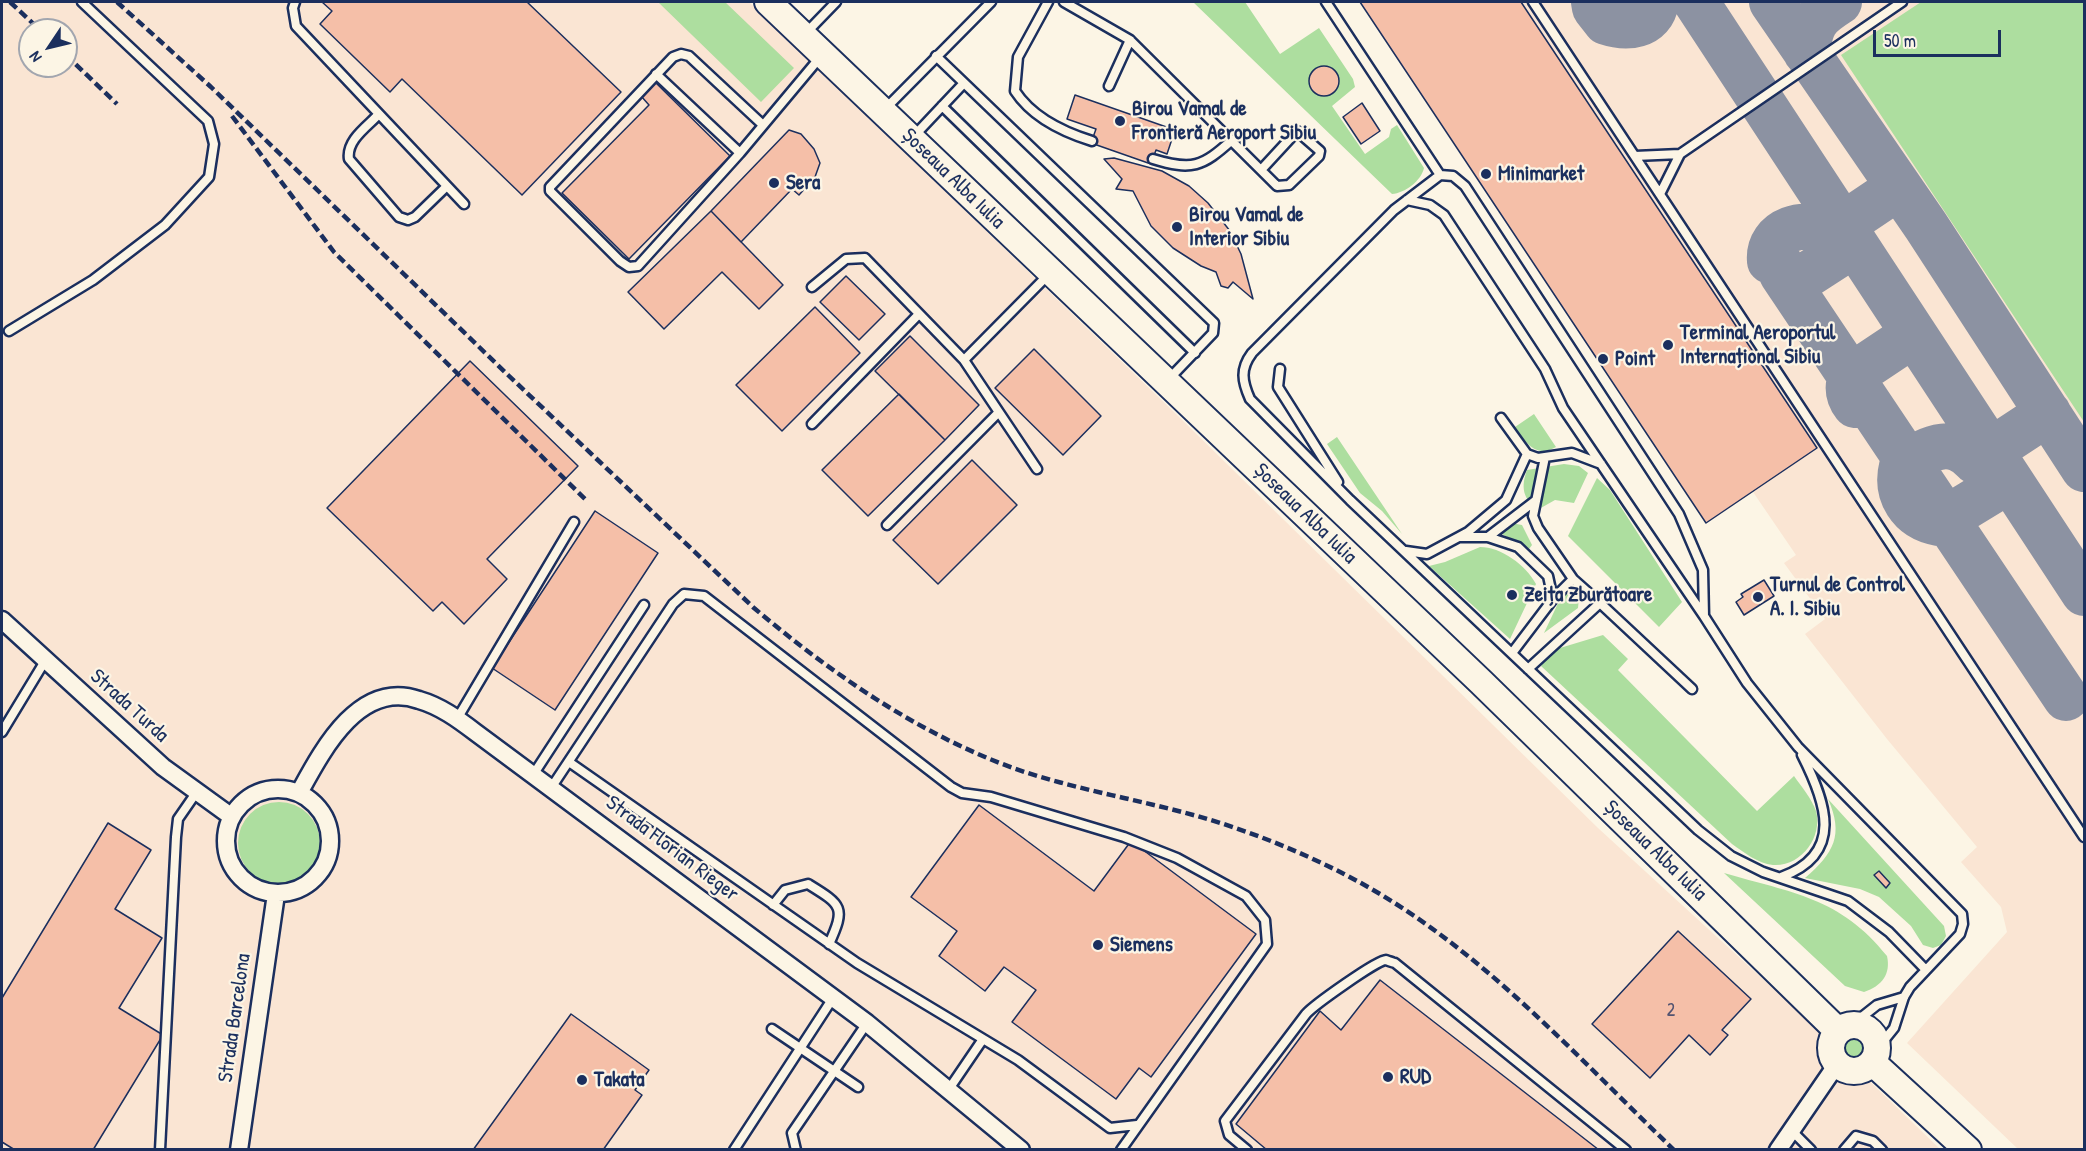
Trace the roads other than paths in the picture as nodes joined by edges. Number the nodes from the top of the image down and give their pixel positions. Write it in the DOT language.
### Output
graph roads {
  1 [pos="82,2"];
  2 [pos="295,2"];
  3 [pos="768,2"];
  4 [pos="836,2"];
  5 [pos="990,2"];
  6 [pos="1048,2"];
  7 [pos="1064,2"];
  8 [pos="1326,2"];
  9 [pos="1533,2"];
  10 [pos="1902,2"];
  11 [pos="804,35"];
  12 [pos="1130,40"];
  13 [pos="823,53"];
  14 [pos="936,56"];
  15 [pos="656,74"];
  16 [pos="964,83"];
  17 [pos="1109,86"];
  18 [pos="942,106"];
  19 [pos="883,111"];
  20 [pos="379,114"];
  21 [pos="763,124"];
  22 [pos="911,138"];
  23 [pos="1232,140"];
  24 [pos="1092,141"];
  25 [pos="740,153"];
  26 [pos="1680,154"];
  27 [pos="1635,156"];
  28 [pos="1153,159"];
  29 [pos="1261,170"];
  30 [pos="1440,175"];
  31 [pos="447,186"];
  32 [pos="1660,194"];
  33 [pos="1407,200"];
  34 [pos="464,204"];
  35 [pos="1051,272"];
  36 [pos="812,287"];
  37 [pos="919,314"];
  38 [pos="9,331"];
  39 [pos="1195,352"];
  40 [pos="964,360"];
  41 [pos="1280,369"];
  42 [pos="1166,382"];
  43 [pos="998,414"];
  44 [pos="1501,418"];
  45 [pos="812,424"];
  46 [pos="1527,454"];
  47 [pos="1545,457"];
  48 [pos="1602,464"];
  49 [pos="1037,469"];
  50 [pos="1350,500"];
  51 [pos="1535,501"];
  52 [pos="574,522"];
  53 [pos="887,525"];
  54 [pos="1459,537"];
  55 [pos="1488,537"];
  56 [pos="1406,551"];
  57 [pos="1573,579"];
  58 [pos="1553,599"];
  59 [pos="1600,603"];
  60 [pos="644,606"];
  61 [pos="1704,616"];
  62 [pos="2,620"];
  63 [pos="1512,653"];
  64 [pos="45,661"];
  65 [pos="1528,669"];
  66 [pos="1692,689"];
  67 [pos="457,719"];
  68 [pos="2,732"];
  69 [pos="1798,747"];
  70 [pos="570,762"];
  71 [pos="533,775"];
  72 [pos="552,788"];
  73 [pos="196,793"];
  74 [pos="299,793"];
  75 [pos="232,817"];
  76 [pos="2085,837"];
  77 [pos="1781,878"];
  78 [pos="276,894"];
  79 [pos="773,905"];
  80 [pos="829,944"];
  81 [pos="1926,970"];
  82 [pos="1904,997"];
  83 [pos="833,998"];
  84 [pos="867,1023"];
  85 [pos="1846,1027"];
  86 [pos="771,1029"];
  87 [pos="982,1039"];
  88 [pos="802,1048"];
  89 [pos="1874,1056"];
  90 [pos="1837,1064"];
  91 [pos="835,1070"];
  92 [pos="858,1087"];
  93 [pos="949,1089"];
  94 [pos="1137,1125"];
  95 [pos="1791,1130"];
  96 [pos="160,1149"];
  97 [pos="239,1149"];
  98 [pos="734,1149"];
  99 [pos="795,1149"];
  100 [pos="1021,1149"];
  101 [pos="1121,1149"];
  102 [pos="1247,1149"];
  103 [pos="1626,1149"];
  104 [pos="1778,1149"];
  105 [pos="1811,1149"];
  106 [pos="1844,1149"];
  107 [pos="1882,1149"];
  108 [pos="1968,1149"];
  1 -- 38 [label="lane"];
  2 -- 20 [label="lane"];
  3 -- 11 [label="main road, Șoseaua Alba Iulia"];
  4 -- 11 [label="lane"];
  5 -- 14 [label="lane"];
  6 -- 24 [label="lane"];
  7 -- 12 [label="lane"];
  8 -- 30 [label="lane"];
  9 -- 27 [label="lane"];
  10 -- 26 [label="lane"];
  11 -- 13 [label="main road, Șoseaua Alba Iulia"];
  12 -- 17 [label="lane"];
  12 -- 23 [label="lane"];
  13 -- 19 [label="main road, Șoseaua Alba Iulia"];
  13 -- 21 [label="lane"];
  14 -- 16 [label="lane"];
  14 -- 19 [label="lane"];
  15 -- 21 [label="lane"];
  15 -- 25 [label="lane"];
  15 -- 25 [label="lane"];
  16 -- 18 [label="lane"];
  16 -- 39 [label="lane"];
  18 -- 22 [label="lane"];
  18 -- 39 [label="lane"];
  19 -- 22 [label="main road, Șoseaua Alba Iulia"];
  20 -- 31 [label="lane"];
  20 -- 31 [label="lane"];
  21 -- 25 [label="lane"];
  22 -- 35 [label="main road, Șoseaua Alba Iulia"];
  23 -- 28 [label="lane"];
  23 -- 29 [label="lane"];
  26 -- 27 [label="lane"];
  26 -- 32 [label="lane"];
  27 -- 32 [label="lane"];
  29 -- 29 [label="lane"];
  30 -- 33 [label="lane"];
  30 -- 61 [label="lane"];
  31 -- 34 [label="lane"];
  32 -- 76 [label="lane"];
  33 -- 48 [label="lane"];
  33 -- 50 [label="lane"];
  35 -- 40 [label="lane"];
  35 -- 42 [label="main road, Șoseaua Alba Iulia"];
  36 -- 37 [label="lane"];
  37 -- 40 [label="lane"];
  37 -- 45 [label="lane"];
  39 -- 42 [label="lane"];
  40 -- 43 [label="lane"];
  41 -- 50 [label="lane"];
  42 -- 85 [label="main road, Șoseaua Alba Iulia"];
  43 -- 49 [label="lane"];
  43 -- 53 [label="lane"];
  44 -- 46 [label="lane"];
  46 -- 47 [label="lane"];
  46 -- 54 [label="lane"];
  47 -- 48 [label="lane"];
  47 -- 51 [label="lane"];
  48 -- 61 [label="lane"];
  50 -- 56 [label="lane"];
  51 -- 55 [label="lane"];
  51 -- 57 [label="lane"];
  52 -- 67 [label="lane"];
  54 -- 55 [label="lane"];
  54 -- 56 [label="lane"];
  55 -- 58 [label="lane"];
  56 -- 63 [label="lane"];
  57 -- 58 [label="lane"];
  57 -- 59 [label="lane"];
  58 -- 63 [label="lane"];
  59 -- 65 [label="lane"];
  59 -- 66 [label="lane"];
  60 -- 71 [label="lane"];
  61 -- 69 [label="lane"];
  62 -- 64 [label="street, Strada Turda"];
  63 -- 65 [label="lane"];
  64 -- 68 [label="lane"];
  64 -- 73 [label="street, Strada Turda"];
  65 -- 77 [label="lane"];
  67 -- 71 [label="street, Strada Florian Rieger"];
  67 -- 74 [label="street, Strada Florian Rieger"];
  69 -- 77 [label="lane"];
  69 -- 81 [label="lane"];
  70 -- 72 [label="lane"];
  70 -- 79 [label="lane"];
  70 -- 94 [label="lane"];
  71 -- 72 [label="street, Strada Florian Rieger"];
  72 -- 83 [label="street, Strada Florian Rieger"];
  73 -- 75 [label="street, Strada Turda"];
  73 -- 96 [label="lane"];
  74 -- 75 [label="street"];
  74 -- 78 [label="street"];
  75 -- 78 [label="street"];
  77 -- 81 [label="lane"];
  78 -- 97 [label="street, Strada Barcelona"];
  79 -- 80 [label="lane"];
  79 -- 80 [label="lane"];
  80 -- 87 [label="lane"];
  81 -- 82 [label="lane"];
  82 -- 85 [label="lane"];
  82 -- 89 [label="lane"];
  83 -- 84 [label="street, Strada Florian Rieger"];
  83 -- 88 [label="lane"];
  84 -- 91 [label="lane"];
  84 -- 93 [label="street, Strada Florian Rieger"];
  85 -- 89 [label="main road"];
  85 -- 90 [label="main road"];
  86 -- 88 [label="lane"];
  87 -- 93 [label="lane"];
  87 -- 94 [label="lane"];
  88 -- 91 [label="lane"];
  88 -- 98 [label="lane"];
  89 -- 90 [label="main road"];
  89 -- 108 [label="main road"];
  90 -- 95 [label="street"];
  91 -- 92 [label="lane"];
  91 -- 99 [label="lane"];
  93 -- 100 [label="street, Strada Florian Rieger"];
  94 -- 101 [label="lane"];
  95 -- 104 [label="street"];
  95 -- 105 [label="lane"];
  102 -- 103 [label="lane"];
  106 -- 107 [label="lane"];
}
